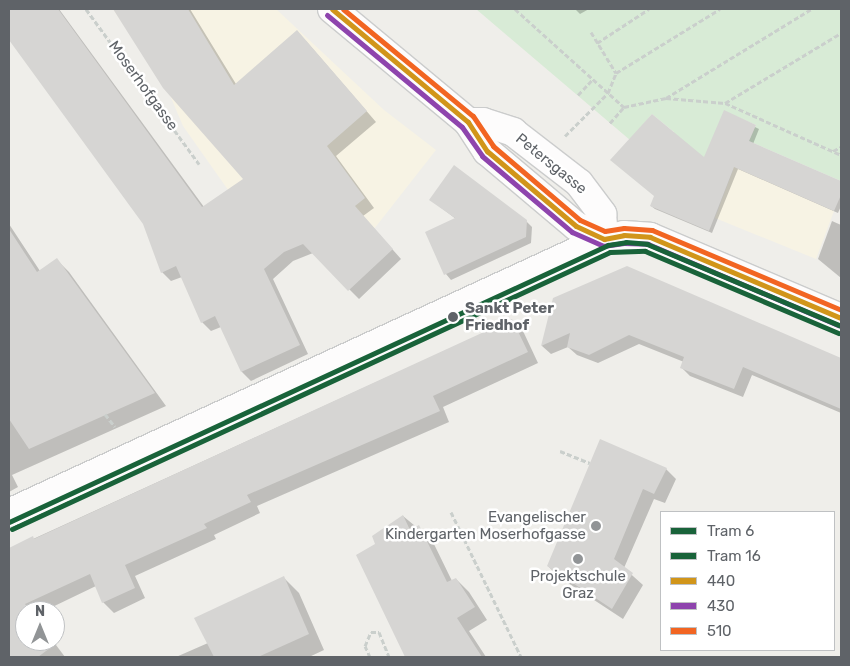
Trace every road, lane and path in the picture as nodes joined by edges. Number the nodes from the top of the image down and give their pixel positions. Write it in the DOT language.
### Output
graph roads {
  1 [pos="86,9"];
  2 [pos="332,9"];
  3 [pos="516,9"];
  4 [pos="649,9"];
  5 [pos="720,9"];
  6 [pos="812,9"];
  7 [pos="591,32"];
  8 [pos="841,33"];
  9 [pos="598,43"];
  10 [pos="616,73"];
  11 [pos="593,79"];
  12 [pos="608,94"];
  13 [pos="578,95"];
  14 [pos="666,98"];
  15 [pos="725,103"];
  16 [pos="624,107"];
  17 [pos="468,122"];
  18 [pos="610,123"];
  19 [pos="562,138"];
  20 [pos="841,147"];
  21 [pos="833,152"];
  22 [pos="841,155"];
  23 [pos="199,164"];
  24 [pos="604,239"];
  25 [pos="841,318"];
  26 [pos="105,414"];
  27 [pos="115,427"];
  28 [pos="560,451"];
  29 [pos="590,463"];
  30 [pos="451,512"];
  31 [pos="9,513"];
  32 [pos="370,657"];
  33 [pos="389,657"];
  34 [pos="521,657"];
  1 -- 23 [label="path, Moserhofgasse"];
  2 -- 17 [label="main road, Petersgasse"];
  3 -- 11 [label="path"];
  4 -- 9 [label="path"];
  5 -- 10 [label="path"];
  6 -- 14 [label="path"];
  7 -- 9 [label="path"];
  8 -- 15 [label="path"];
  9 -- 10 [label="path"];
  10 -- 12 [label="path"];
  11 -- 12 [label="path"];
  11 -- 13 [label="path"];
  12 -- 16 [label="path"];
  12 -- 19 [label="path"];
  14 -- 15 [label="path"];
  14 -- 16 [label="path"];
  15 -- 21 [label="path"];
  16 -- 18 [label="path"];
  17 -- 24 [label="main road, Petersgasse"];
  17 -- 24 [label="main road, Petersgasse"];
  20 -- 21 [label="path"];
  21 -- 22 [label="path"];
  24 -- 25 [label="main road"];
  24 -- 31 [label="main road"];
  26 -- 27 [label="path"];
  28 -- 29 [label="path"];
  30 -- 34 [label="path"];
  32 -- 33 [label="path"];
}
